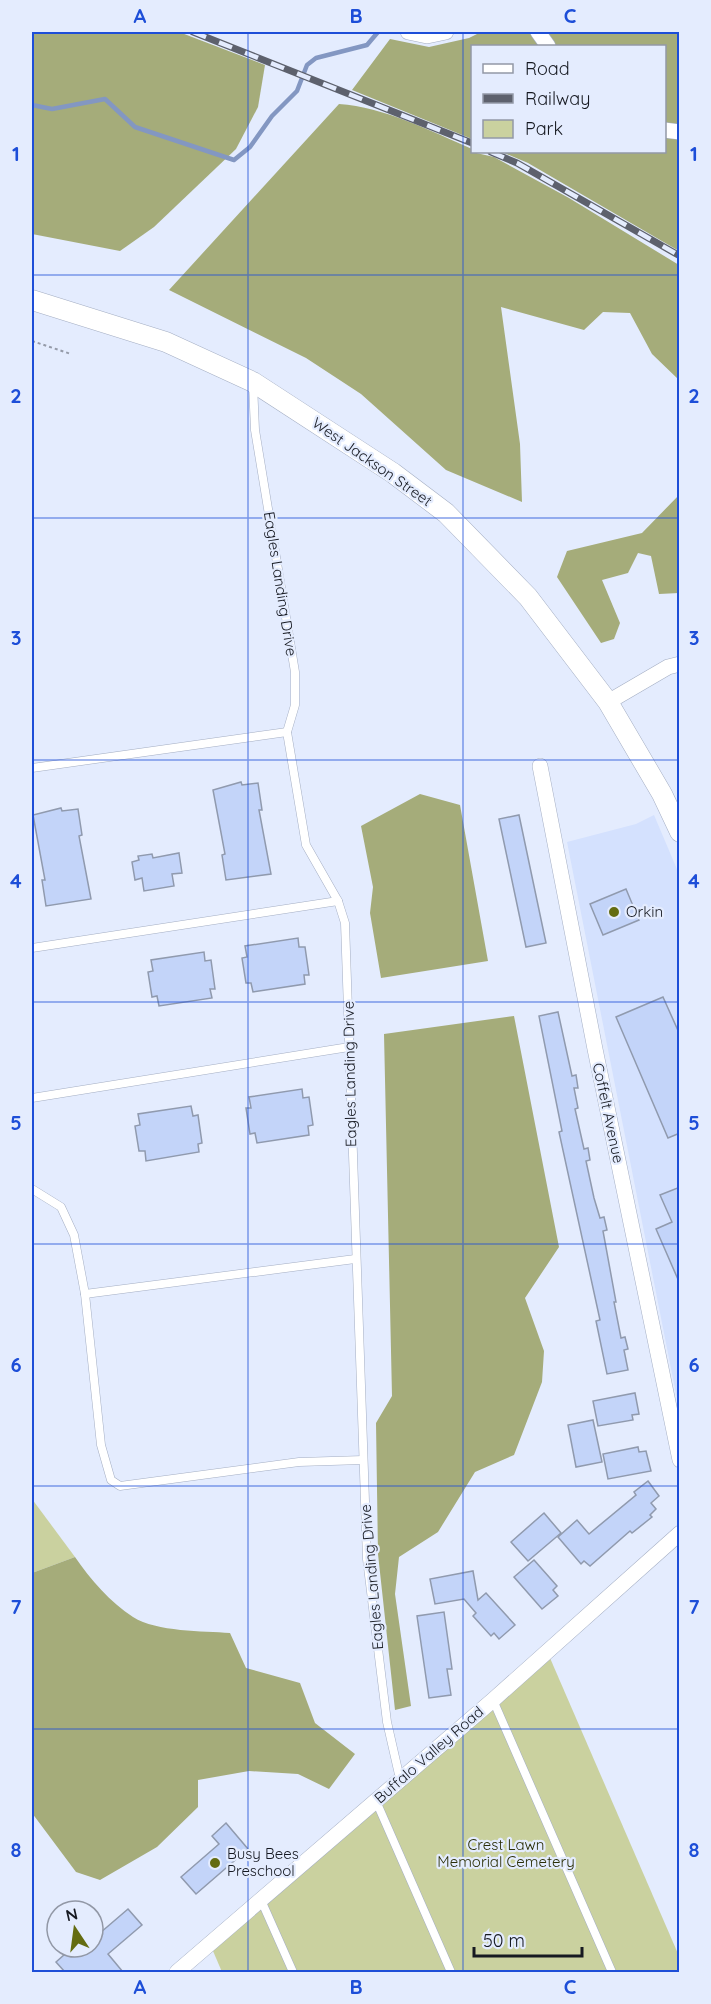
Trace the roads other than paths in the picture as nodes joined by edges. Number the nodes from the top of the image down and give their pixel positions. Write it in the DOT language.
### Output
graph roads {
  1 [pos="408,32"];
  2 [pos="446,32"];
  3 [pos="538,32"];
  4 [pos="547,45"];
  5 [pos="32,300"];
  6 [pos="252,382"];
  7 [pos="680,664"];
  8 [pos="608,702"];
  9 [pos="287,732"];
  10 [pos="540,766"];
  11 [pos="32,768"];
  12 [pos="680,832"];
  13 [pos="338,901"];
  14 [pos="32,948"];
  15 [pos="349,1047"];
  16 [pos="32,1098"];
  17 [pos="32,1189"];
  18 [pos="356,1259"];
  19 [pos="85,1294"];
  20 [pos="363,1460"];
  21 [pos="680,1460"];
  22 [pos="680,1533"];
  23 [pos="493,1700"];
  24 [pos="400,1779"];
  25 [pos="376,1801"];
  26 [pos="261,1898"];
  27 [pos="177,1972"];
  28 [pos="293,1972"];
  29 [pos="451,1972"];
  30 [pos="612,1972"];
  1 -- 2 [label="street"];
  3 -- 4 [label="street"];
  5 -- 6 [label="street, West Jackson Street"];
  6 -- 8 [label="street, West Jackson Street"];
  6 -- 9 [label="lane, Eagles Landing Drive"];
  7 -- 8 [label="street"];
  8 -- 12 [label="street, West Jackson Street"];
  9 -- 11 [label="lane"];
  9 -- 13 [label="lane, Eagles Landing Drive"];
  10 -- 21 [label="street, Coffelt Avenue"];
  13 -- 14 [label="lane"];
  13 -- 15 [label="lane, Eagles Landing Drive"];
  15 -- 16 [label="lane"];
  15 -- 18 [label="lane, Eagles Landing Drive"];
  17 -- 19 [label="lane"];
  18 -- 19 [label="lane"];
  18 -- 20 [label="lane, Eagles Landing Drive"];
  19 -- 20 [label="lane"];
  20 -- 24 [label="lane, Eagles Landing Drive"];
  22 -- 23 [label="street, Buffalo Valley Road"];
  23 -- 24 [label="street, Buffalo Valley Road"];
  23 -- 30 [label="lane"];
  24 -- 25 [label="street, Buffalo Valley Road"];
  25 -- 26 [label="street, Buffalo Valley Road"];
  25 -- 29 [label="lane"];
  26 -- 27 [label="street, Buffalo Valley Road"];
  26 -- 28 [label="lane"];
}
